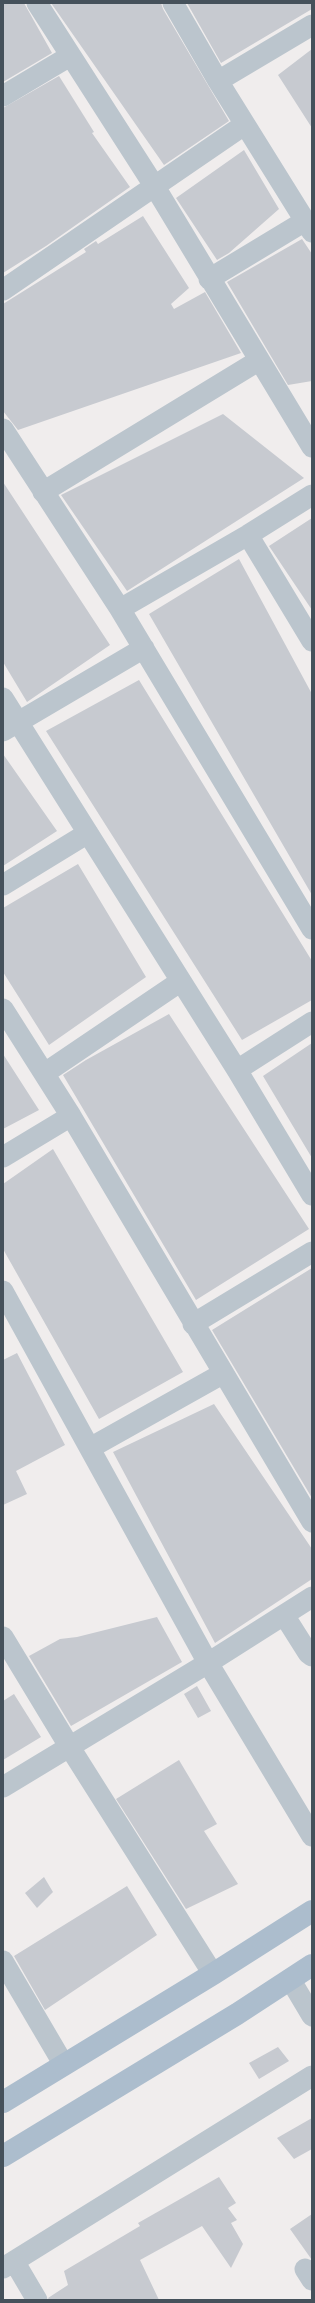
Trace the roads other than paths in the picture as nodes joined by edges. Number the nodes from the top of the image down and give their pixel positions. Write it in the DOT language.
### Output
graph roads {
  1 [pos="37,3"];
  2 [pos="173,3"];
  3 [pos="312,25"];
  4 [pos="70,56"];
  5 [pos="218,82"];
  6 [pos="3,96"];
  7 [pos="244,125"];
  8 [pos="155,188"];
  9 [pos="309,226"];
  10 [pos="209,279"];
  11 [pos="3,290"];
  12 [pos="258,361"];
  13 [pos="3,429"];
  14 [pos="312,447"];
  15 [pos="42,492"];
  16 [pos="312,495"];
  17 [pos="248,535"];
  18 [pos="120,609"];
  19 [pos="312,641"];
  20 [pos="144,648"];
  21 [pos="3,698"];
  22 [pos="10,726"];
  23 [pos="88,833"];
  24 [pos="3,885"];
  25 [pos="312,929"];
  26 [pos="181,981"];
  27 [pos="3,1009"];
  28 [pos="312,1022"];
  29 [pos="237,1070"];
  30 [pos="45,1073"];
  31 [pos="71,1116"];
  32 [pos="3,1157"];
  33 [pos="312,1195"];
  34 [pos="312,1252"];
  35 [pos="3,1291"];
  36 [pos="193,1324"];
  37 [pos="222,1374"];
  38 [pos="90,1448"];
  39 [pos="312,1522"];
  40 [pos="312,1596"];
  41 [pos="284,1615"];
  42 [pos="3,1637"];
  43 [pos="312,1656"];
  44 [pos="208,1663"];
  45 [pos="69,1746"];
  46 [pos="3,1787"];
  47 [pos="312,1836"];
  48 [pos="312,1911"];
  49 [pos="3,1961"];
  50 [pos="312,1965"];
  51 [pos="213,1974"];
  52 [pos="290,1979"];
  53 [pos="312,2016"];
  54 [pos="64,2065"];
  55 [pos="312,2076"];
  56 [pos="3,2102"];
  57 [pos="3,2156"];
  58 [pos="8,2265"];
  59 [pos="37,2300"];
  1 -- 4 [label="street"];
  2 -- 5 [label="street"];
  3 -- 5 [label="street"];
  4 -- 6 [label="street"];
  4 -- 8 [label="street"];
  5 -- 7 [label="street"];
  7 -- 8 [label="street"];
  7 -- 9 [label="street"];
  8 -- 10 [label="street"];
  8 -- 11 [label="street"];
  9 -- 10 [label="street"];
  10 -- 12 [label="street"];
  12 -- 14 [label="street"];
  12 -- 15 [label="street"];
  13 -- 15 [label="street"];
  15 -- 18 [label="street"];
  16 -- 17 [label="street"];
  17 -- 18 [label="street"];
  17 -- 19 [label="street"];
  18 -- 20 [label="street"];
  20 -- 22 [label="street"];
  20 -- 25 [label="street"];
  21 -- 22 [label="street"];
  22 -- 23 [label="street"];
  23 -- 24 [label="street"];
  23 -- 26 [label="street"];
  26 -- 29 [label="street"];
  26 -- 30 [label="street"];
  27 -- 30 [label="street"];
  28 -- 29 [label="street"];
  29 -- 33 [label="street"];
  30 -- 31 [label="street"];
  31 -- 32 [label="street"];
  31 -- 36 [label="street"];
  34 -- 36 [label="street"];
  35 -- 38 [label="street"];
  36 -- 37 [label="street"];
  37 -- 38 [label="street"];
  37 -- 39 [label="street"];
  38 -- 44 [label="street"];
  40 -- 41 [label="street"];
  41 -- 43 [label="street"];
  41 -- 44 [label="street"];
  42 -- 45 [label="street"];
  44 -- 45 [label="street"];
  44 -- 47 [label="street"];
  45 -- 46 [label="street"];
  45 -- 51 [label="street"];
  48 -- 51 [label="main road"];
  49 -- 54 [label="street"];
  50 -- 52 [label="main road"];
  51 -- 54 [label="main road"];
  52 -- 53 [label="street"];
  52 -- 57 [label="main road"];
  54 -- 56 [label="main road"];
  55 -- 58 [label="street"];
  58 -- 59 [label="street"];
}
